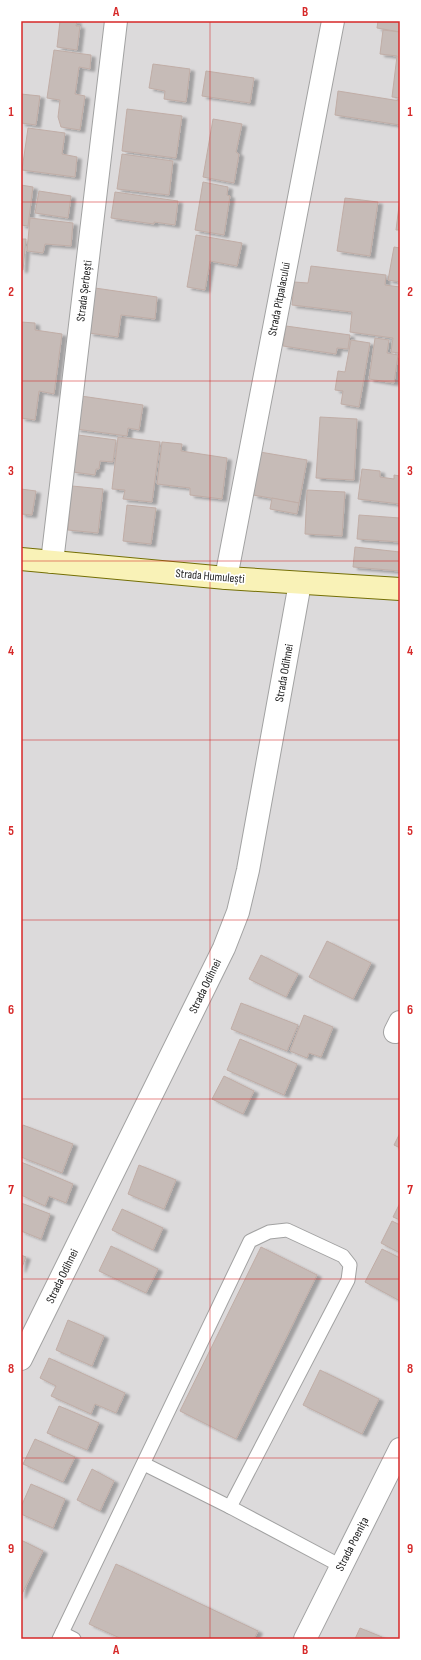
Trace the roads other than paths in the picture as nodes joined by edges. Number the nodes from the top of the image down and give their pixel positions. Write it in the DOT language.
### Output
graph roads {
  1 [pos="116,21"];
  2 [pos="333,21"];
  3 [pos="21,559"];
  4 [pos="52,562"];
  5 [pos="226,578"];
  6 [pos="300,583"];
  7 [pos="400,589"];
  8 [pos="21,1358"];
  9 [pos="400,1449"];
  10 [pos="144,1464"];
  11 [pos="230,1507"];
  12 [pos="341,1566"];
  13 [pos="61,1636"];
  14 [pos="74,1639"];
  15 [pos="305,1639"];
  1 -- 4 [label="street, Strada Șerbești"];
  2 -- 5 [label="street, Strada Pitpalacului"];
  3 -- 4 [label="street, Strada Humulești"];
  4 -- 5 [label="street, Strada Humulești"];
  5 -- 6 [label="street, Strada Humulești"];
  6 -- 7 [label="street, Strada Humulești"];
  6 -- 8 [label="street, Strada Odihnei"];
  9 -- 12 [label="street, Strada Poenița"];
  10 -- 11 [label="lane"];
  10 -- 11 [label="lane"];
  10 -- 13 [label="lane"];
  11 -- 12 [label="lane"];
  12 -- 15 [label="street, Strada Poenița"];
  13 -- 14 [label="lane"];
}
